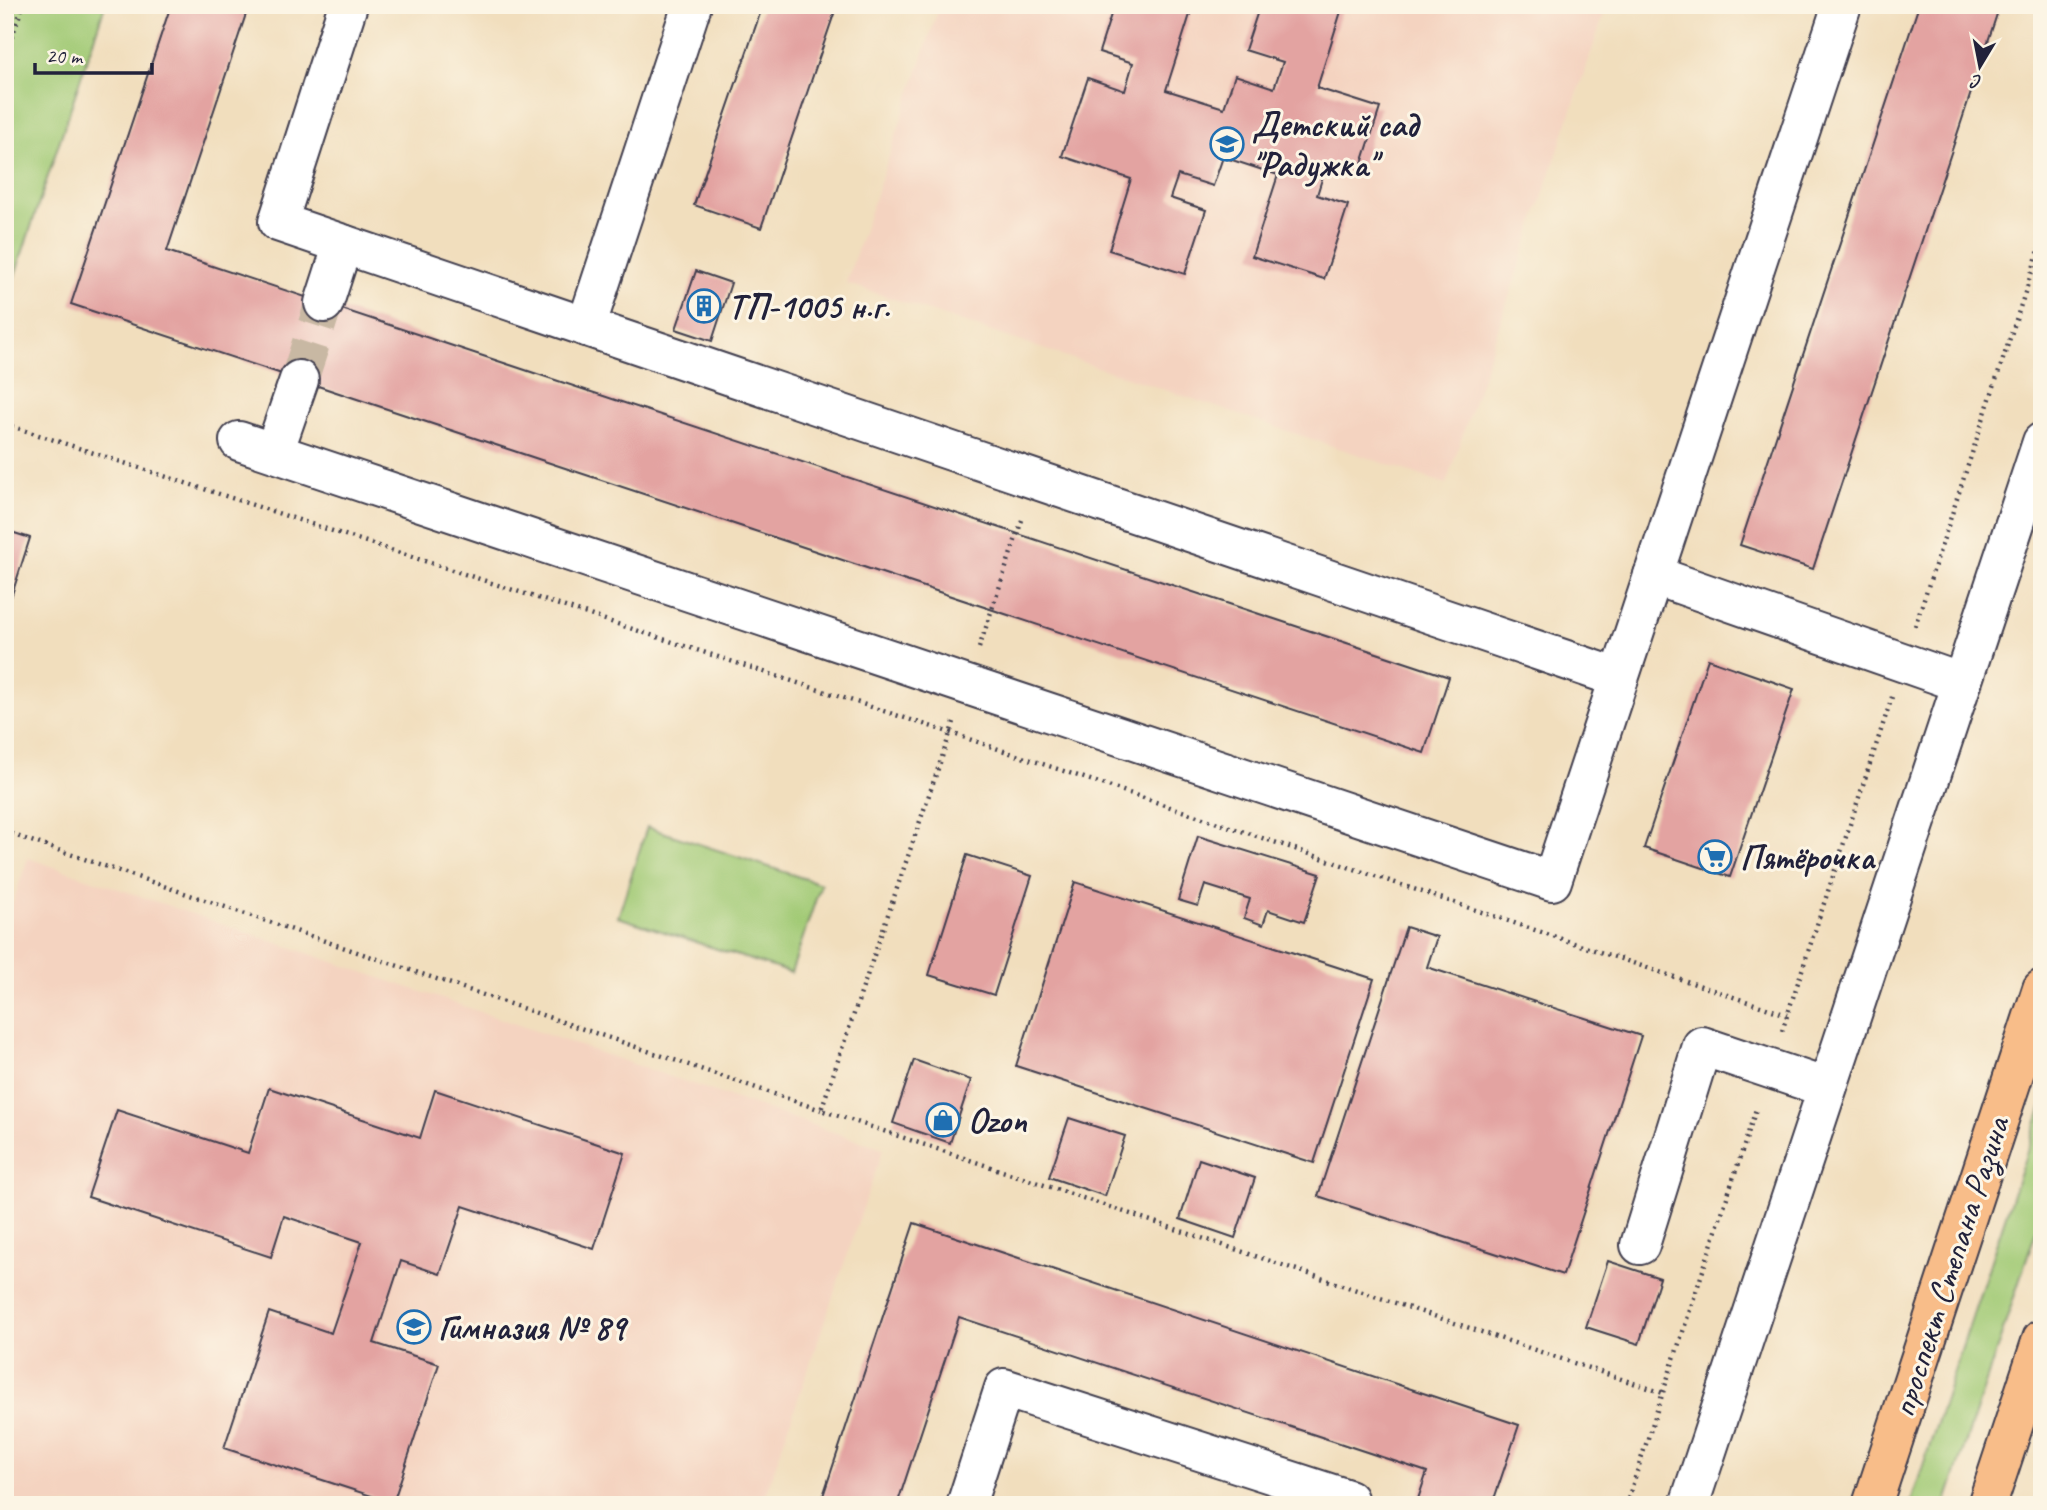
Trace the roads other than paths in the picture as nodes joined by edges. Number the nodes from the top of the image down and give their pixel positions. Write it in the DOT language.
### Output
graph roads {
  1 [pos="348,5"];
  2 [pos="692,5"];
  3 [pos="1842,5"];
  4 [pos="343,244"];
  5 [pos="324,303"];
  6 [pos="586,327"];
  7 [pos="299,380"];
  8 [pos="239,441"];
  9 [pos="2042,442"];
  10 [pos="274,453"];
  11 [pos="1653,575"];
  12 [pos="1619,678"];
  13 [pos="1962,683"];
  14 [pos="2042,989"];
  15 [pos="1827,1088"];
  16 [pos="1640,1245"];
  17 [pos="2042,1339"];
  18 [pos="966,1505"];
  19 [pos="1347,1505"];
  20 [pos="1689,1505"];
  21 [pos="1872,1505"];
  22 [pos="1987,1505"];
  1 -- 4 [label="street"];
  2 -- 6 [label="street"];
  3 -- 11 [label="street"];
  4 -- 5 [label="street"];
  4 -- 6 [label="street"];
  6 -- 12 [label="street"];
  7 -- 10 [label="street"];
  8 -- 10 [label="street"];
  9 -- 13 [label="street"];
  10 -- 12 [label="street"];
  11 -- 12 [label="street"];
  11 -- 13 [label="street"];
  13 -- 15 [label="street"];
  14 -- 21 [label="main road, проспект Степана Разина"];
  15 -- 16 [label="street"];
  15 -- 20 [label="street"];
  17 -- 22 [label="main road"];
  18 -- 19 [label="street"];
}
